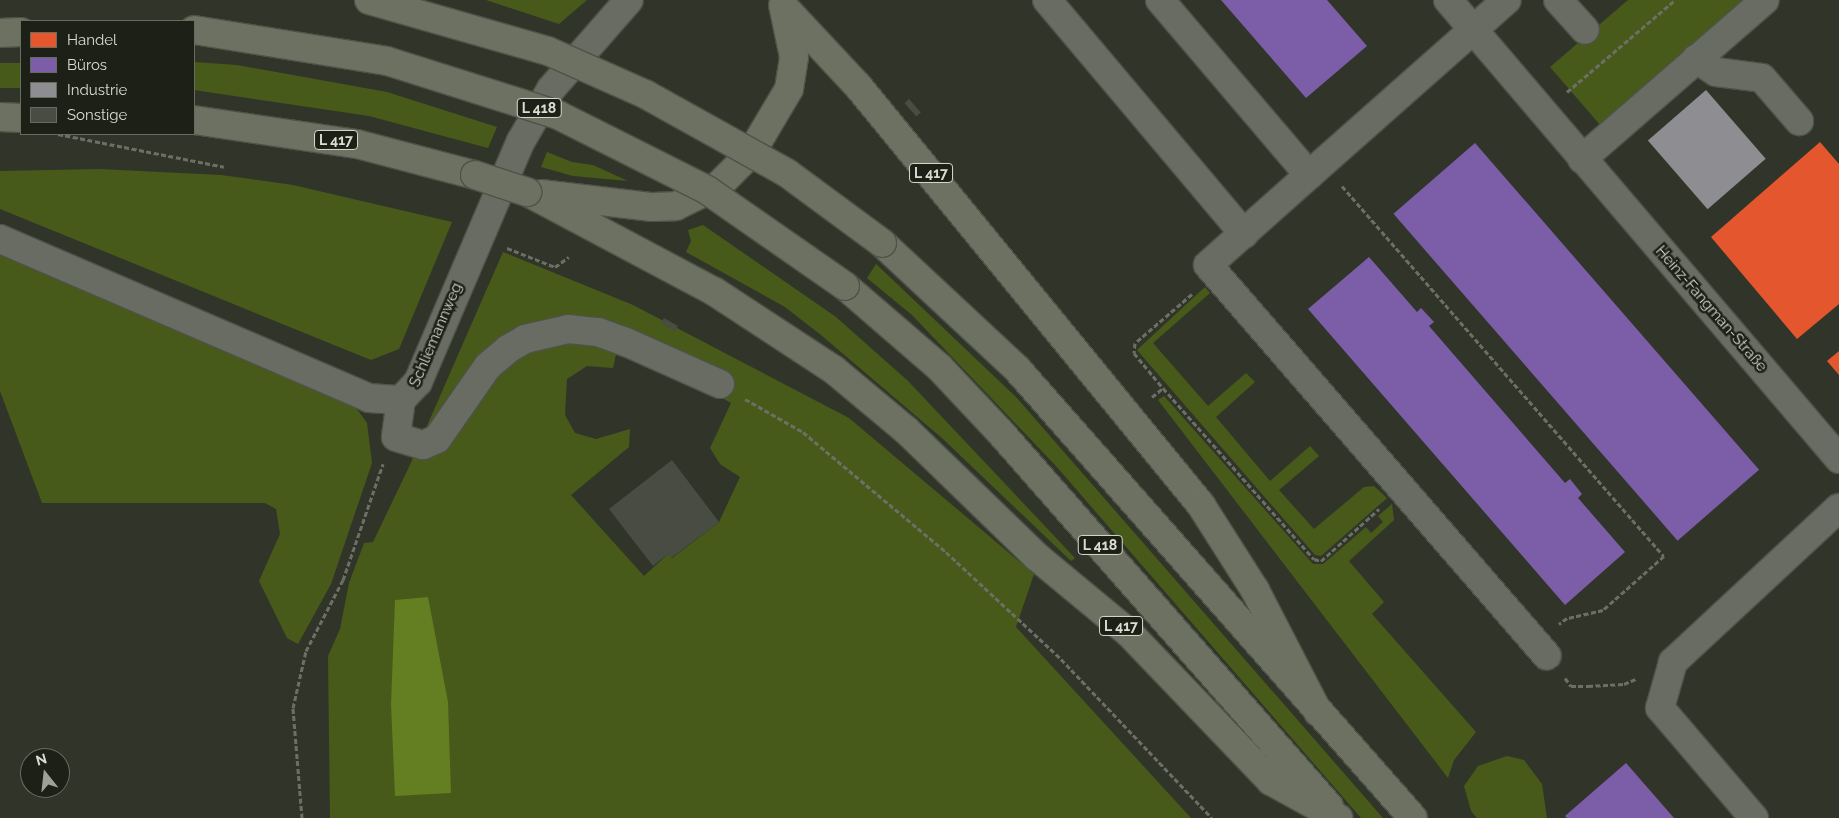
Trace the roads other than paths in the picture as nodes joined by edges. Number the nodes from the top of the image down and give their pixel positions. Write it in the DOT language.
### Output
graph roads {
  1 [pos="369,0"];
  2 [pos="629,0"];
  3 [pos="1047,0"];
  4 [pos="1160,0"];
  5 [pos="1448,0"];
  6 [pos="1507,0"];
  7 [pos="1558,0"];
  8 [pos="1766,0"];
  9 [pos="782,4"];
  10 [pos="195,30"];
  11 [pos="1474,30"];
  12 [pos="1585,30"];
  13 [pos="20,32"];
  14 [pos="0,34"];
  15 [pos="1696,59"];
  16 [pos="195,120"];
  17 [pos="1799,121"];
  18 [pos="1582,159"];
  19 [pos="1316,169"];
  20 [pos="527,192"];
  21 [pos="1244,234"];
  22 [pos="0,239"];
  23 [pos="720,384"];
  24 [pos="401,400"];
  25 [pos="1839,459"];
  26 [pos="1839,508"];
  27 [pos="1542,650"];
  28 [pos="1318,712"];
  29 [pos="1338,818"];
  30 [pos="1413,818"];
  31 [pos="1754,818"];
  1 -- 28 [label="highway, bridge"];
  2 -- 24 [label="street, Schliemannweg"];
  3 -- 21 [label="street"];
  4 -- 19 [label="street"];
  5 -- 11 [label="street, Heinz-Fangman-Straße"];
  6 -- 11 [label="street"];
  7 -- 12 [label="street"];
  8 -- 15 [label="street"];
  9 -- 20 [label="highway, L 417"];
  9 -- 28 [label="highway, L 417"];
  10 -- 29 [label="highway, L 418, bridge"];
  11 -- 18 [label="street, Heinz-Fangman-Straße"];
  11 -- 19 [label="street"];
  13 -- 14 [label="highway"];
  15 -- 17 [label="street"];
  15 -- 18 [label="street"];
  16 -- 20 [label="highway, L 417, bridge"];
  18 -- 25 [label="street, Heinz-Fangman-Straße"];
  19 -- 21 [label="street"];
  20 -- 29 [label="highway, L 417"];
  21 -- 27 [label="street"];
  22 -- 24 [label="street, Schliemannweg"];
  23 -- 24 [label="street"];
  26 -- 31 [label="street"];
  28 -- 30 [label="highway, L 417"];
}
